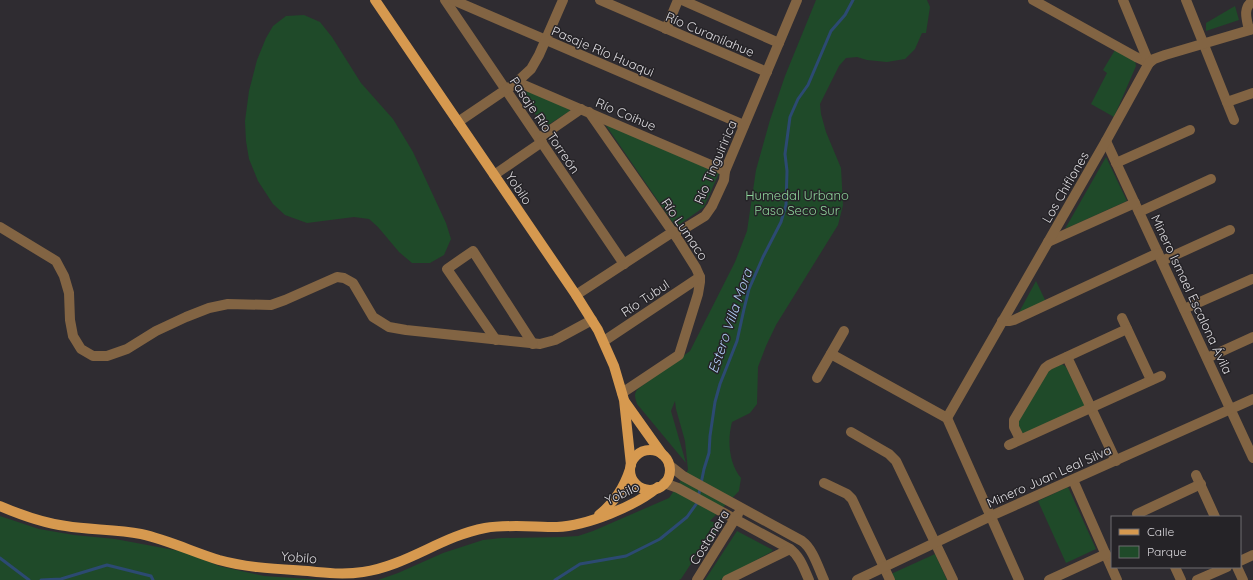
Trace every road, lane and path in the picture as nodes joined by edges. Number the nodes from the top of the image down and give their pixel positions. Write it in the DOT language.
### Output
graph roads {
  1 [pos="375,0"];
  2 [pos="445,0"];
  3 [pos="453,0"];
  4 [pos="563,0"];
  5 [pos="600,0"];
  6 [pos="678,0"];
  7 [pos="682,0"];
  8 [pos="1033,0"];
  9 [pos="1123,0"];
  10 [pos="1186,0"];
  11 [pos="795,1"];
  12 [pos="1253,1"];
  13 [pos="623,5"];
  14 [pos="666,29"];
  15 [pos="1251,30"];
  16 [pos="546,40"];
  17 [pos="1204,43"];
  18 [pos="779,44"];
  19 [pos="1149,63"];
  20 [pos="767,72"];
  21 [pos="517,82"];
  22 [pos="506,89"];
  23 [pos="1253,93"];
  24 [pos="1227,102"];
  25 [pos="585,111"];
  26 [pos="1234,120"];
  27 [pos="458,122"];
  28 [pos="744,125"];
  29 [pos="1190,130"];
  30 [pos="540,140"];
  31 [pos="1106,141"];
  32 [pos="1116,163"];
  33 [pos="725,171"];
  34 [pos="494,175"];
  35 [pos="1211,179"];
  36 [pos="1137,207"];
  37 [pos="0,227"];
  38 [pos="1230,230"];
  39 [pos="673,233"];
  40 [pos="1048,242"];
  41 [pos="1160,257"];
  42 [pos="624,264"];
  43 [pos="700,277"];
  44 [pos="1252,279"];
  45 [pos="576,295"];
  46 [pos="1184,309"];
  47 [pos="1122,318"];
  48 [pos="592,320"];
  49 [pos="1002,321"];
  50 [pos="1127,329"];
  51 [pos="844,331"];
  52 [pos="1253,337"];
  53 [pos="496,340"];
  54 [pos="604,341"];
  55 [pos="533,344"];
  56 [pos="831,354"];
  57 [pos="1067,357"];
  58 [pos="1207,358"];
  59 [pos="1161,376"];
  60 [pos="817,378"];
  61 [pos="1151,380"];
  62 [pos="623,396"];
  63 [pos="1253,399"];
  64 [pos="1090,408"];
  65 [pos="1231,410"];
  66 [pos="947,418"];
  67 [pos="851,432"];
  68 [pos="1020,440"];
  69 [pos="1009,445"];
  70 [pos="662,454"];
  71 [pos="1253,458"];
  72 [pos="1116,461"];
  73 [pos="669,465"];
  74 [pos="631,467"];
  75 [pos="1196,474"];
  76 [pos="1073,480"];
  77 [pos="824,483"];
  78 [pos="1201,484"];
  79 [pos="661,485"];
  80 [pos="0,506"];
  81 [pos="742,508"];
  82 [pos="1151,513"];
  83 [pos="1137,514"];
  84 [pos="991,516"];
  85 [pos="1215,516"];
  86 [pos="594,518"];
  87 [pos="735,519"];
  88 [pos="936,543"];
  89 [pos="790,549"];
  90 [pos="1106,554"];
  91 [pos="1253,555"];
  92 [pos="1241,561"];
  93 [pos="1111,566"];
  94 [pos="884,567"];
  95 [pos="1112,568"];
  96 [pos="1175,568"];
  97 [pos="1225,568"];
  98 [pos="1238,568"];
  99 [pos="697,580"];
  100 [pos="727,580"];
  101 [pos="809,580"];
  102 [pos="824,580"];
  103 [pos="857,580"];
  104 [pos="890,580"];
  105 [pos="953,580"];
  106 [pos="1019,580"];
  107 [pos="1049,580"];
  108 [pos="1117,580"];
  109 [pos="1181,580"];
  110 [pos="1197,580"];
  111 [pos="1243,580"];
  1 -- 27 [label="main road, Yobilo"];
  2 -- 22 [label="street, Pasaje Río Torreón"];
  3 -- 16 [label="street, Pasaje Río Huaqui"];
  4 -- 16 [label="street"];
  5 -- 13 [label="street, Río Curanilahue"];
  6 -- 14 [label="street"];
  7 -- 18 [label="street"];
  8 -- 19 [label="street"];
  9 -- 19 [label="street"];
  10 -- 17 [label="street"];
  11 -- 18 [label="street, Río Tinguiririca"];
  12 -- 15 [label="street"];
  13 -- 14 [label="street, Río Curanilahue"];
  14 -- 20 [label="street, Río Curanilahue"];
  15 -- 17 [label="street"];
  16 -- 21 [label="street"];
  16 -- 28 [label="street, Pasaje Río Huaqui"];
  17 -- 19 [label="street"];
  17 -- 24 [label="street"];
  18 -- 20 [label="street, Río Tinguiririca"];
  19 -- 31 [label="street, Los Chiflones"];
  20 -- 28 [label="street, Río Tinguiririca"];
  21 -- 22 [label="street"];
  21 -- 25 [label="street, Río Coihue"];
  22 -- 27 [label="street"];
  22 -- 30 [label="street, Pasaje Río Torreón"];
  23 -- 24 [label="street"];
  24 -- 26 [label="street"];
  25 -- 30 [label="street"];
  25 -- 33 [label="street, Río Coihue"];
  25 -- 39 [label="street, Río Lumaco"];
  27 -- 34 [label="main road, Yobilo"];
  28 -- 33 [label="street, Río Tinguiririca"];
  29 -- 32 [label="street"];
  30 -- 34 [label="street"];
  30 -- 42 [label="street, Pasaje Río Torreón"];
  31 -- 32 [label="street, Minero Ismael Escalona Ávila"];
  31 -- 40 [label="street, Los Chiflones"];
  32 -- 36 [label="street, Minero Ismael Escalona Ávila"];
  33 -- 39 [label="street, Río Tinguiririca"];
  34 -- 45 [label="main road, Yobilo"];
  35 -- 36 [label="street"];
  36 -- 40 [label="street"];
  36 -- 41 [label="street, Minero Ismael Escalona Ávila"];
  37 -- 53 [label="street"];
  38 -- 41 [label="street"];
  39 -- 42 [label="street, Río Tinguiririca"];
  39 -- 43 [label="street, Río Lumaco"];
  40 -- 49 [label="street, Los Chiflones"];
  41 -- 46 [label="street, Minero Ismael Escalona Ávila"];
  41 -- 49 [label="street"];
  42 -- 45 [label="street, Río Tinguiririca"];
  43 -- 54 [label="street, Río Tubul"];
  43 -- 62 [label="street, Río Lumaco"];
  44 -- 46 [label="street"];
  45 -- 48 [label="main road, Yobilo"];
  46 -- 58 [label="street, Minero Ismael Escalona Ávila"];
  47 -- 50 [label="street"];
  48 -- 54 [label="main road, Yobilo"];
  48 -- 55 [label="street"];
  49 -- 66 [label="street, Los Chiflones"];
  50 -- 57 [label="street"];
  50 -- 61 [label="street"];
  51 -- 56 [label="street"];
  52 -- 58 [label="street"];
  53 -- 55 [label="street"];
  53 -- 55 [label="street"];
  54 -- 62 [label="main road, Yobilo"];
  56 -- 60 [label="street"];
  56 -- 66 [label="street"];
  57 -- 64 [label="street"];
  57 -- 68 [label="street"];
  58 -- 65 [label="street, Minero Ismael Escalona Ávila"];
  59 -- 61 [label="street"];
  61 -- 64 [label="street"];
  62 -- 70 [label="main road, Yobilo"];
  62 -- 74 [label="main road, Yobilo"];
  63 -- 65 [label="street, Minero Juan Leal Silva"];
  64 -- 68 [label="street"];
  64 -- 72 [label="street"];
  65 -- 71 [label="street, Minero Ismael Escalona Ávila"];
  65 -- 72 [label="street, Minero Juan Leal Silva"];
  66 -- 84 [label="street"];
  67 -- 88 [label="street"];
  68 -- 69 [label="street"];
  70 -- 73 [label="main road, Yobilo"];
  70 -- 74 [label="main road, Yobilo"];
  72 -- 76 [label="street, Minero Juan Leal Silva"];
  73 -- 79 [label="main road"];
  73 -- 81 [label="street"];
  74 -- 79 [label="main road, Yobilo"];
  74 -- 86 [label="main road, Yobilo"];
  75 -- 78 [label="street"];
  76 -- 84 [label="street, Minero Juan Leal Silva"];
  76 -- 90 [label="street"];
  77 -- 94 [label="street"];
  78 -- 82 [label="street"];
  78 -- 85 [label="street"];
  79 -- 86 [label="main road, Yobilo"];
  79 -- 87 [label="street"];
  80 -- 86 [label="main road, Yobilo"];
  81 -- 87 [label="street, Costanera"];
  81 -- 102 [label="street"];
  82 -- 83 [label="street"];
  84 -- 88 [label="street, Minero Juan Leal Silva"];
  84 -- 106 [label="street"];
  87 -- 89 [label="street"];
  87 -- 99 [label="street, Costanera"];
  88 -- 94 [label="street, Minero Juan Leal Silva"];
  88 -- 105 [label="street"];
  89 -- 100 [label="street"];
  89 -- 101 [label="street"];
  90 -- 93 [label="street"];
  90 -- 107 [label="street"];
  91 -- 92 [label="street"];
  94 -- 103 [label="street, Minero Juan Leal Silva"];
  94 -- 104 [label="street"];
  95 -- 108 [label="street"];
  96 -- 109 [label="street"];
  97 -- 110 [label="street"];
  98 -- 111 [label="street"];
}
